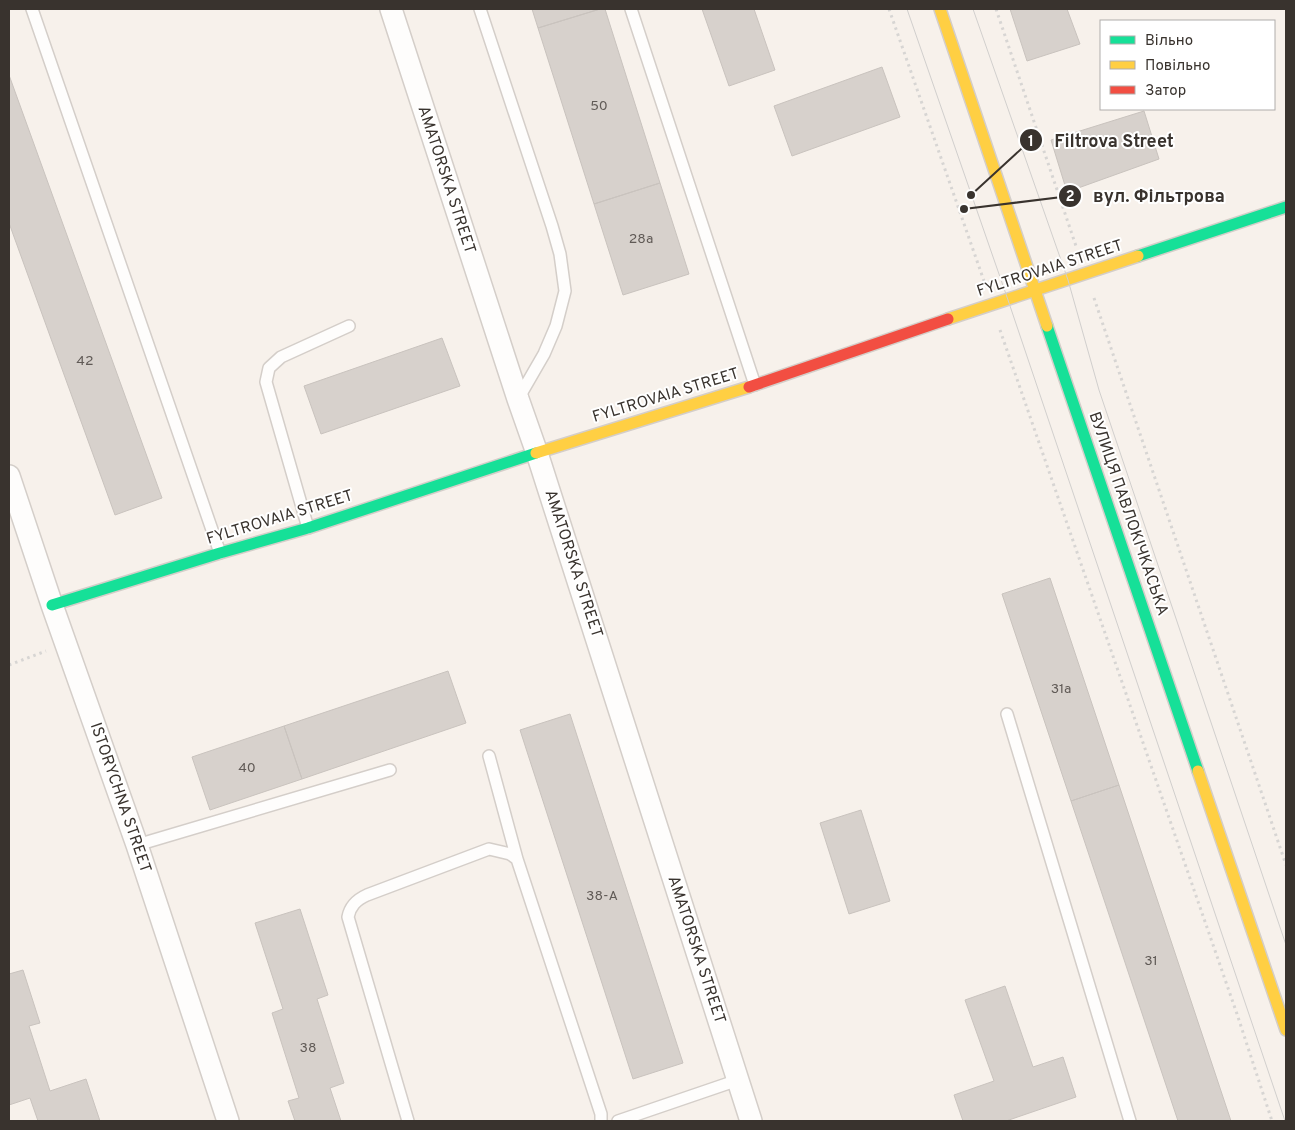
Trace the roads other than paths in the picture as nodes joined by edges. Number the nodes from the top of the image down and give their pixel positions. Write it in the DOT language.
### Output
graph roads {
  1 [pos="32,9"];
  2 [pos="391,9"];
  3 [pos="480,9"];
  4 [pos="631,9"];
  5 [pos="940,9"];
  6 [pos="1286,207"];
  7 [pos="1035,292"];
  8 [pos="349,326"];
  9 [pos="756,385"];
  10 [pos="518,399"];
  11 [pos="537,453"];
  12 [pos="9,476"];
  13 [pos="308,528"];
  14 [pos="220,553"];
  15 [pos="52,605"];
  16 [pos="1007,714"];
  17 [pos="489,756"];
  18 [pos="390,770"];
  19 [pos="137,845"];
  20 [pos="517,859"];
  21 [pos="1286,1030"];
  22 [pos="738,1080"];
  23 [pos="228,1121"];
  24 [pos="408,1121"];
  25 [pos="601,1121"];
  26 [pos="618,1121"];
  27 [pos="751,1121"];
  28 [pos="1130,1121"];
  1 -- 14 [label="lane"];
  2 -- 10 [label="street, AMATORSKA STREET"];
  3 -- 10 [label="lane"];
  4 -- 9 [label="lane"];
  5 -- 7 [label="street, ВУЛИЦЯ ПАВЛОКІЧКАСЬКА"];
  6 -- 7 [label="street, FYLTROVAIA STREET"];
  7 -- 9 [label="street, FYLTROVAIA STREET"];
  7 -- 21 [label="street, ВУЛИЦЯ ПАВЛОКІЧКАСЬКА"];
  8 -- 13 [label="lane"];
  9 -- 11 [label="street, FYLTROVAIA STREET"];
  10 -- 11 [label="street, AMATORSKA STREET"];
  11 -- 13 [label="street, FYLTROVAIA STREET"];
  11 -- 22 [label="street, AMATORSKA STREET"];
  12 -- 15 [label="street, ISTORYCHNA STREET"];
  13 -- 14 [label="street, FYLTROVAIA STREET"];
  14 -- 15 [label="street, FYLTROVAIA STREET"];
  15 -- 19 [label="street, ISTORYCHNA STREET"];
  16 -- 28 [label="lane"];
  17 -- 20 [label="lane"];
  18 -- 19 [label="lane"];
  19 -- 23 [label="street, ISTORYCHNA STREET"];
  20 -- 24 [label="lane"];
  20 -- 25 [label="lane"];
  22 -- 26 [label="lane"];
  22 -- 27 [label="street, AMATORSKA STREET"];
}
